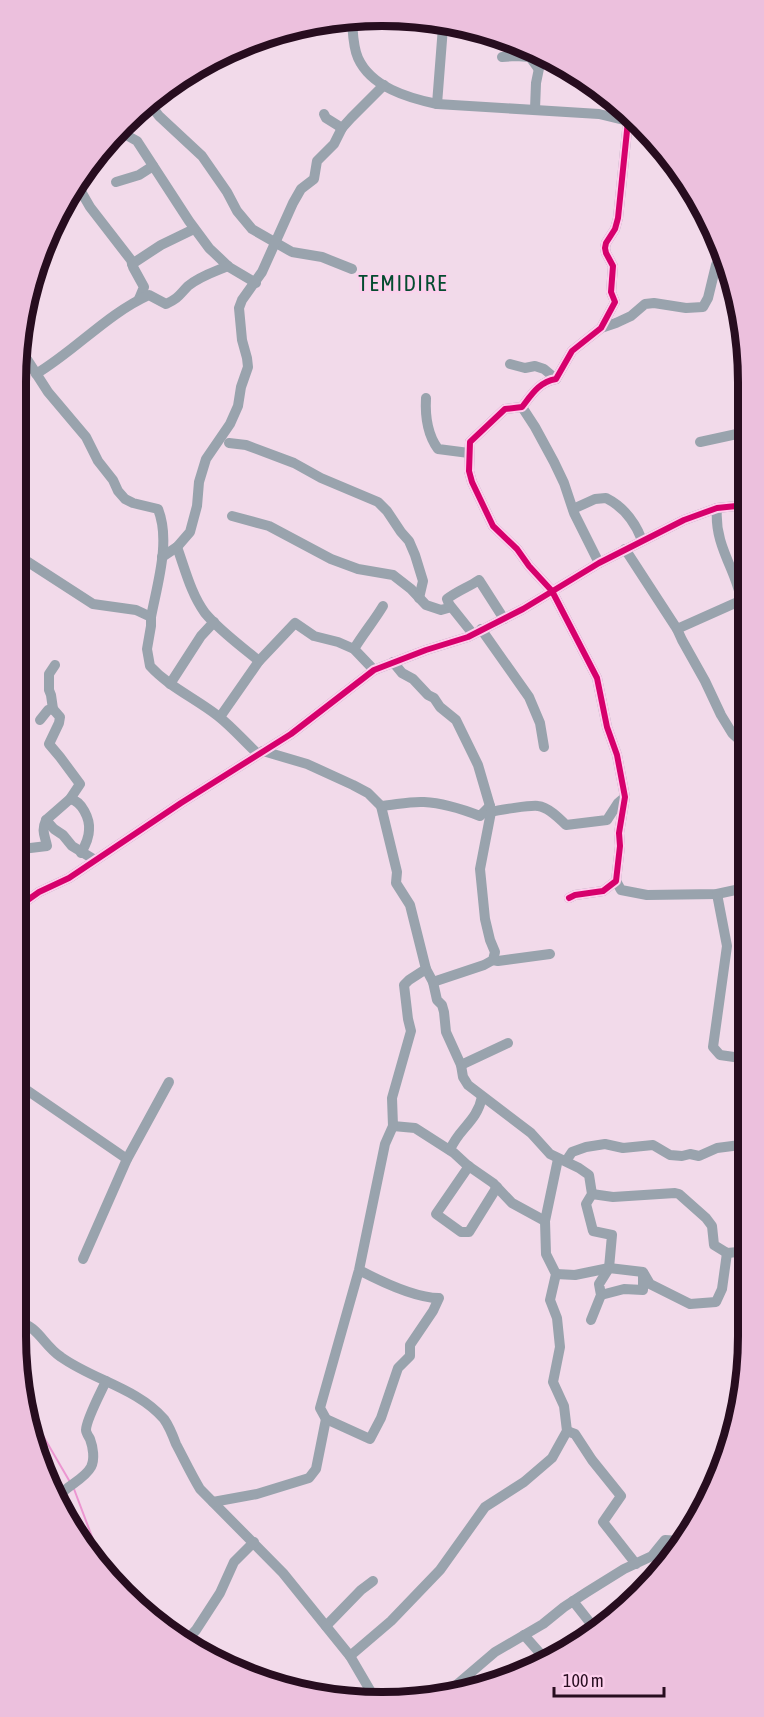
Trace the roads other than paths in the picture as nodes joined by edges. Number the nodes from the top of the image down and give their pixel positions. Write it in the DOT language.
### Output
graph roads {
  1 [pos="352,27"];
  2 [pos="443,31"];
  3 [pos="502,57"];
  4 [pos="527,57"];
  5 [pos="531,58"];
  6 [pos="540,62"];
  7 [pos="538,68"];
  8 [pos="384,85"];
  9 [pos="437,104"];
  10 [pos="153,109"];
  11 [pos="535,110"];
  12 [pos="324,114"];
  13 [pos="621,118"];
  14 [pos="629,125"];
  15 [pos="342,128"];
  16 [pos="127,134"];
  17 [pos="153,166"];
  18 [pos="116,182"];
  19 [pos="81,192"];
  20 [pos="194,229"];
  21 [pos="275,243"];
  22 [pos="132,264"];
  23 [pos="719,264"];
  24 [pos="228,266"];
  25 [pos="352,269"];
  26 [pos="256,283"];
  27 [pos="139,299"];
  28 [pos="601,328"];
  29 [pos="26,358"];
  30 [pos="510,364"];
  31 [pos="36,374"];
  32 [pos="556,379"];
  33 [pos="426,398"];
  34 [pos="522,406"];
  35 [pos="738,434"];
  36 [pos="700,441"];
  37 [pos="229,444"];
  38 [pos="469,453"];
  39 [pos="738,506"];
  40 [pos="717,508"];
  41 [pos="573,509"];
  42 [pos="232,516"];
  43 [pos="642,540"];
  44 [pos="177,547"];
  45 [pos="625,549"];
  46 [pos="162,557"];
  47 [pos="26,561"];
  48 [pos="599,562"];
  49 [pos="738,570"];
  50 [pos="733,572"];
  51 [pos="738,588"];
  52 [pos="552,591"];
  53 [pos="419,598"];
  54 [pos="738,602"];
  55 [pos="449,604"];
  56 [pos="383,606"];
  57 [pos="151,617"];
  58 [pos="504,619"];
  59 [pos="214,622"];
  60 [pos="677,629"];
  61 [pos="477,632"];
  62 [pos="354,650"];
  63 [pos="259,660"];
  64 [pos="393,662"];
  65 [pos="55,665"];
  66 [pos="374,670"];
  67 [pos="170,684"];
  68 [pos="53,709"];
  69 [pos="220,717"];
  70 [pos="40,720"];
  71 [pos="738,735"];
  72 [pos="544,747"];
  73 [pos="261,753"];
  74 [pos="625,797"];
  75 [pos="70,799"];
  76 [pos="381,806"];
  77 [pos="490,809"];
  78 [pos="46,820"];
  79 [pos="67,840"];
  80 [pos="47,846"];
  81 [pos="26,849"];
  82 [pos="81,853"];
  83 [pos="94,860"];
  84 [pos="615,881"];
  85 [pos="738,889"];
  86 [pos="717,894"];
  87 [pos="569,898"];
  88 [pos="26,901"];
  89 [pos="550,954"];
  90 [pos="493,960"];
  91 [pos="426,969"];
  92 [pos="433,982"];
  93 [pos="508,1043"];
  94 [pos="738,1057"];
  95 [pos="461,1065"];
  96 [pos="170,1082"];
  97 [pos="26,1090"];
  98 [pos="482,1097"];
  99 [pos="393,1126"];
  100 [pos="738,1145"];
  101 [pos="450,1150"];
  102 [pos="127,1159"];
  103 [pos="562,1160"];
  104 [pos="468,1166"];
  105 [pos="496,1187"];
  106 [pos="592,1194"];
  107 [pos="545,1221"];
  108 [pos="738,1252"];
  109 [pos="728,1253"];
  110 [pos="83,1259"];
  111 [pos="609,1268"];
  112 [pos="359,1270"];
  113 [pos="643,1272"];
  114 [pos="556,1274"];
  115 [pos="601,1295"];
  116 [pos="591,1320"];
  117 [pos="26,1325"];
  118 [pos="106,1381"];
  119 [pos="326,1419"];
  120 [pos="567,1431"];
  121 [pos="62,1492"];
  122 [pos="213,1502"];
  123 [pos="673,1541"];
  124 [pos="254,1542"];
  125 [pos="636,1564"];
  126 [pos="373,1581"];
  127 [pos="573,1601"];
  128 [pos="591,1624"];
  129 [pos="326,1626"];
  130 [pos="524,1635"];
  131 [pos="191,1636"];
  132 [pos="541,1654"];
  133 [pos="350,1656"];
  134 [pos="458,1683"];
  135 [pos="371,1692"];
  1 -- 8 [label="street"];
  2 -- 9 [label="street"];
  3 -- 4 [label="street"];
  5 -- 7 [label="street"];
  6 -- 7 [label="street"];
  7 -- 11 [label="street"];
  8 -- 9 [label="street"];
  8 -- 15 [label="street"];
  9 -- 11 [label="street"];
  10 -- 21 [label="street"];
  11 -- 13 [label="street"];
  12 -- 15 [label="street"];
  14 -- 28 [label="street"];
  15 -- 21 [label="street"];
  16 -- 17 [label="street"];
  17 -- 18 [label="street"];
  17 -- 20 [label="street"];
  19 -- 22 [label="street"];
  20 -- 22 [label="street"];
  20 -- 24 [label="street"];
  21 -- 25 [label="street"];
  21 -- 26 [label="street"];
  22 -- 27 [label="street"];
  23 -- 28 [label="street"];
  24 -- 26 [label="street"];
  24 -- 27 [label="street"];
  26 -- 44 [label="street"];
  27 -- 31 [label="street"];
  28 -- 32 [label="street"];
  29 -- 31 [label="street"];
  30 -- 32 [label="street"];
  31 -- 46 [label="street"];
  32 -- 34 [label="street"];
  33 -- 38 [label="street"];
  34 -- 38 [label="street"];
  34 -- 41 [label="street"];
  35 -- 36 [label="street"];
  37 -- 53 [label="street"];
  38 -- 52 [label="street"];
  39 -- 40 [label="street"];
  40 -- 43 [label="street"];
  40 -- 50 [label="street"];
  41 -- 43 [label="street"];
  41 -- 48 [label="street"];
  42 -- 53 [label="street"];
  43 -- 45 [label="street"];
  44 -- 46 [label="street"];
  44 -- 59 [label="street"];
  45 -- 48 [label="street"];
  45 -- 60 [label="street"];
  46 -- 57 [label="street"];
  47 -- 57 [label="street"];
  48 -- 52 [label="street"];
  49 -- 50 [label="street"];
  50 -- 51 [label="street"];
  52 -- 58 [label="street"];
  52 -- 74 [label="street"];
  53 -- 55 [label="street"];
  54 -- 60 [label="street"];
  55 -- 58 [label="street"];
  55 -- 61 [label="street"];
  56 -- 62 [label="street"];
  57 -- 67 [label="street"];
  58 -- 61 [label="street"];
  59 -- 63 [label="street"];
  59 -- 67 [label="street"];
  60 -- 71 [label="street"];
  61 -- 64 [label="street"];
  61 -- 72 [label="street"];
  62 -- 63 [label="street"];
  62 -- 66 [label="street"];
  63 -- 69 [label="street"];
  64 -- 66 [label="street"];
  64 -- 77 [label="street"];
  65 -- 68 [label="street"];
  66 -- 73 [label="street"];
  67 -- 69 [label="street"];
  68 -- 70 [label="street"];
  68 -- 75 [label="street"];
  69 -- 73 [label="street"];
  73 -- 76 [label="street"];
  73 -- 83 [label="street"];
  74 -- 77 [label="street"];
  74 -- 84 [label="street"];
  75 -- 78 [label="street"];
  75 -- 82 [label="street"];
  76 -- 77 [label="street"];
  76 -- 91 [label="street"];
  77 -- 90 [label="street"];
  78 -- 79 [label="street"];
  78 -- 80 [label="street"];
  79 -- 80 [label="street"];
  79 -- 82 [label="street"];
  80 -- 81 [label="street"];
  82 -- 83 [label="street"];
  83 -- 88 [label="street"];
  84 -- 86 [label="street"];
  84 -- 87 [label="street"];
  85 -- 86 [label="street"];
  86 -- 94 [label="street"];
  89 -- 90 [label="street"];
  90 -- 92 [label="street"];
  91 -- 92 [label="street"];
  91 -- 99 [label="street"];
  92 -- 95 [label="street"];
  93 -- 95 [label="street"];
  95 -- 98 [label="street"];
  96 -- 102 [label="street"];
  97 -- 102 [label="street"];
  98 -- 101 [label="street"];
  98 -- 103 [label="street"];
  99 -- 101 [label="street"];
  99 -- 112 [label="street"];
  100 -- 103 [label="street"];
  101 -- 104 [label="street"];
  102 -- 110 [label="street"];
  103 -- 106 [label="street"];
  103 -- 107 [label="street"];
  104 -- 105 [label="street"];
  104 -- 105 [label="street"];
  105 -- 107 [label="street"];
  106 -- 109 [label="street"];
  106 -- 111 [label="street"];
  107 -- 114 [label="street"];
  108 -- 109 [label="street"];
  109 -- 113 [label="street"];
  111 -- 113 [label="street"];
  111 -- 114 [label="street"];
  111 -- 115 [label="street"];
  112 -- 119 [label="street"];
  112 -- 119 [label="street"];
  113 -- 115 [label="street"];
  114 -- 120 [label="street"];
  115 -- 116 [label="street"];
  117 -- 118 [label="street"];
  118 -- 121 [label="street"];
  118 -- 122 [label="street"];
  119 -- 122 [label="street"];
  120 -- 125 [label="street"];
  120 -- 133 [label="street"];
  122 -- 124 [label="street"];
  123 -- 125 [label="street"];
  124 -- 129 [label="street"];
  124 -- 131 [label="street"];
  125 -- 127 [label="street"];
  126 -- 129 [label="street"];
  127 -- 128 [label="street"];
  127 -- 130 [label="street"];
  129 -- 133 [label="street"];
  130 -- 132 [label="street"];
  130 -- 134 [label="street"];
  133 -- 135 [label="street"];
}
